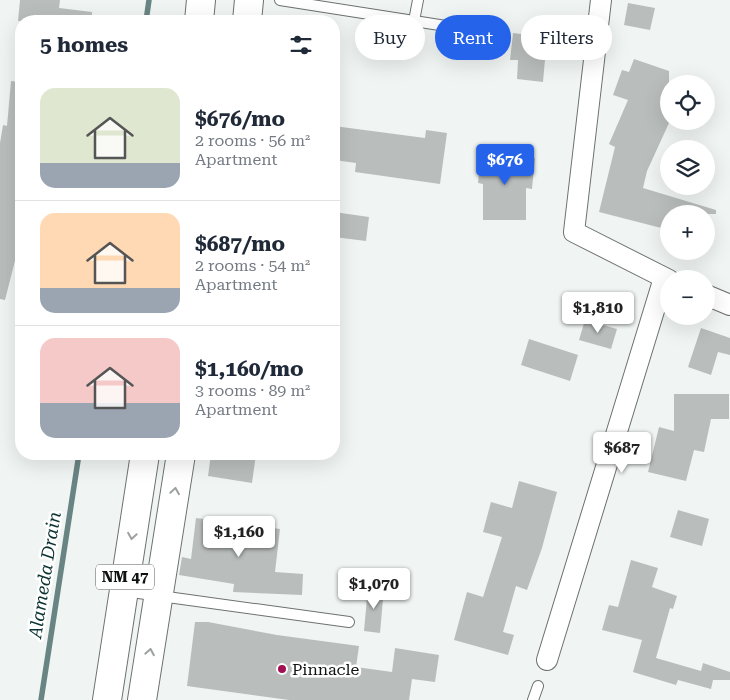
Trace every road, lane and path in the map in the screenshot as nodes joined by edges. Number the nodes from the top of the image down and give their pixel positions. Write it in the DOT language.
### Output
graph roads {
  1 [pos="201,0"];
  2 [pos="249,0"];
  3 [pos="280,0"];
  4 [pos="418,0"];
  5 [pos="601,0"];
  6 [pos="200,15"];
  7 [pos="247,15"];
  8 [pos="376,15"];
  9 [pos="415,15"];
  10 [pos="660,276"];
  11 [pos="660,298"];
  12 [pos="715,299"];
  13 [pos="730,305"];
  14 [pos="144,460"];
  15 [pos="180,460"];
  16 [pos="123,591"];
  17 [pos="159,598"];
  18 [pos="349,622"];
  19 [pos="547,660"];
  20 [pos="538,686"];
  21 [pos="107,700"];
  22 [pos="142,700"];
  23 [pos="533,700"];
  1 -- 6 [label="main road"];
  2 -- 7 [label="main road"];
  3 -- 8 [label="lane"];
  4 -- 9 [label="lane"];
  5 -- 10 [label="street"];
  11 -- 19 [label="street"];
  12 -- 13 [label="street"];
  14 -- 16 [label="main road, NM 47, one-way"];
  17 -- 15 [label="main road, NM 47, one-way"];
  16 -- 17 [label="lane"];
  16 -- 21 [label="main road, NM 47"];
  17 -- 18 [label="lane"];
  22 -- 17 [label="main road, NM 47, one-way"];
  20 -- 23 [label="lane"];
}
